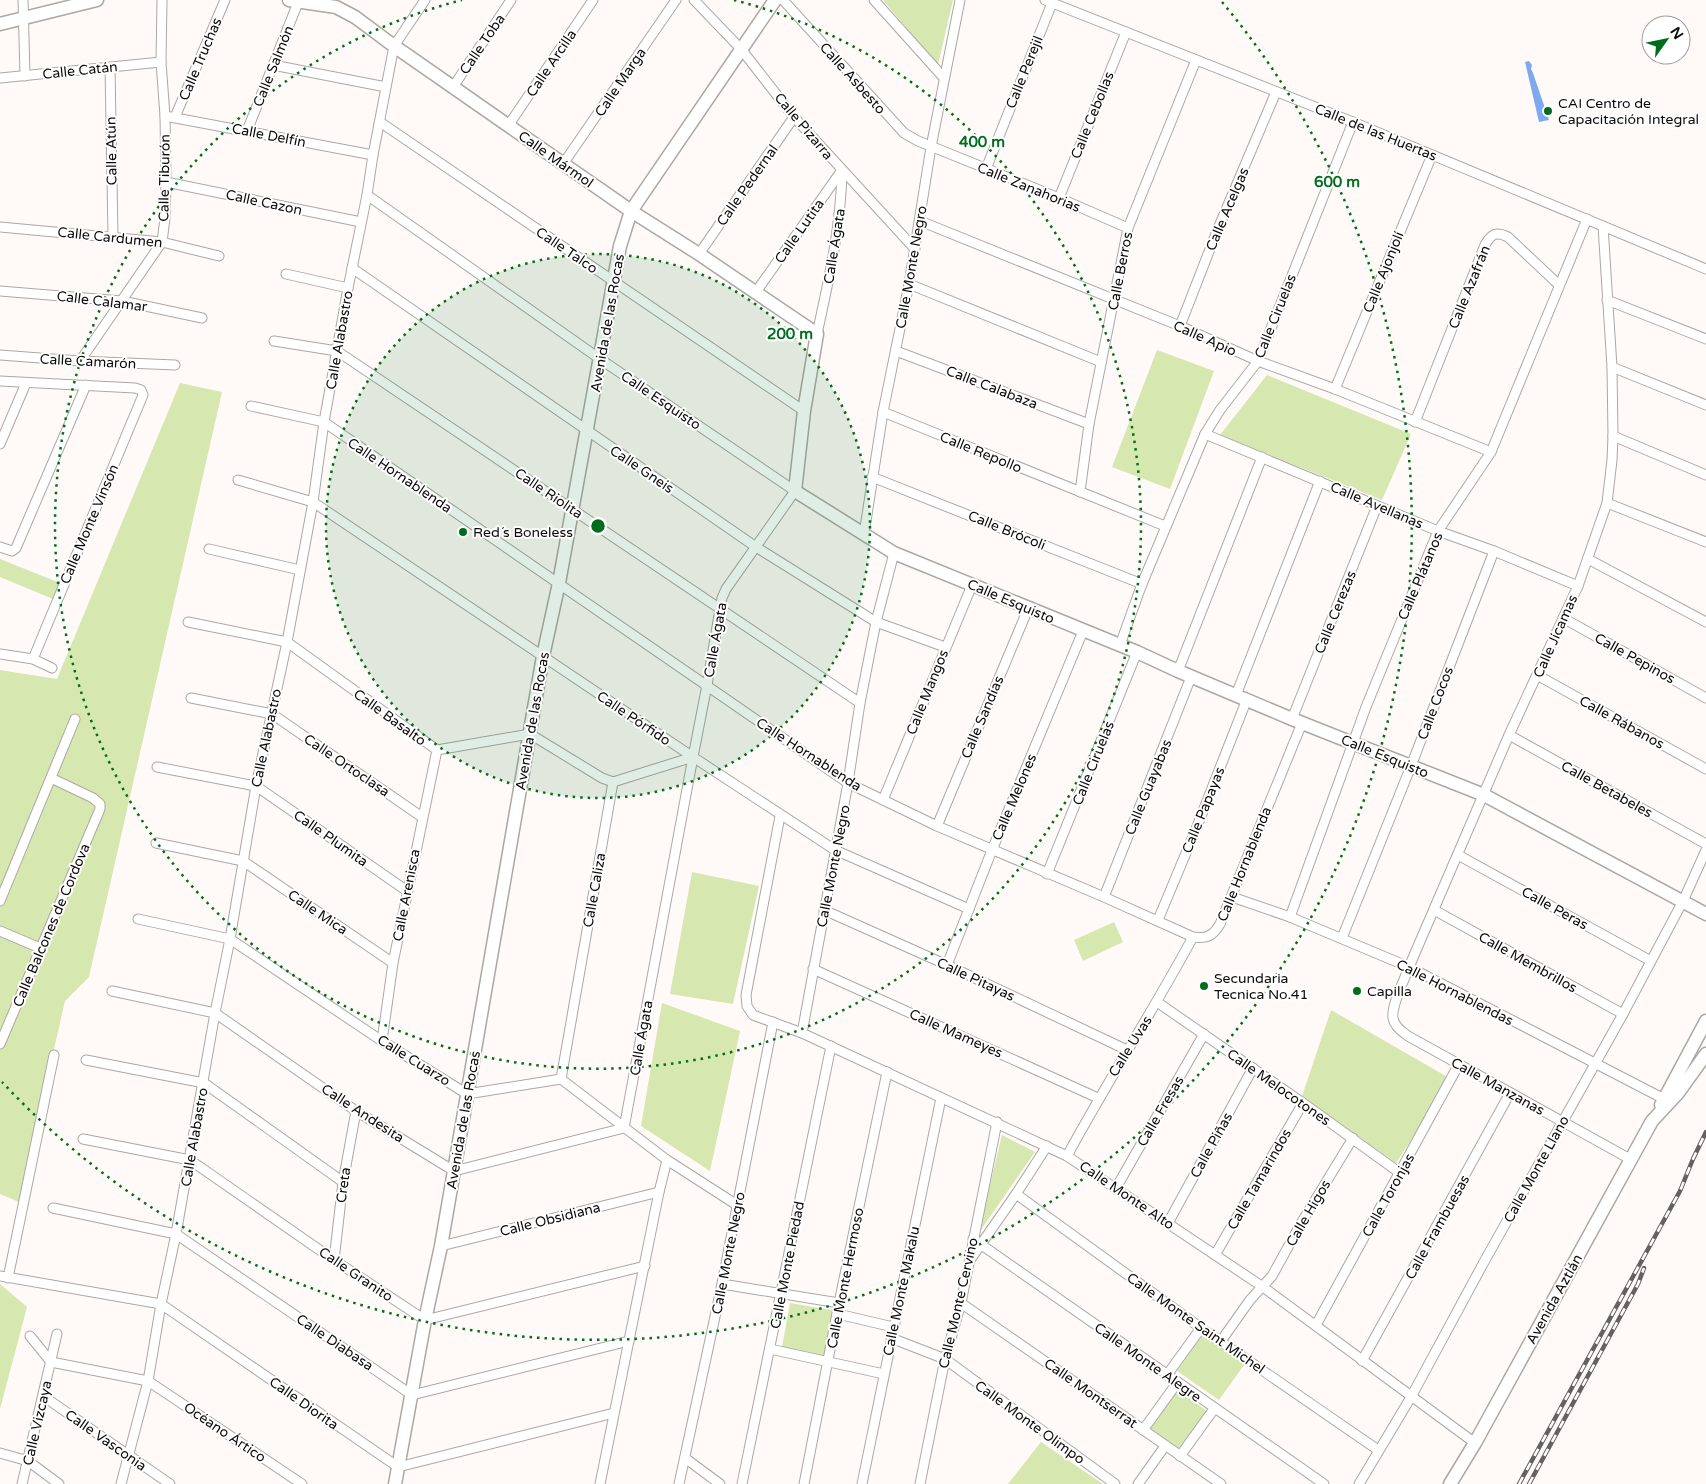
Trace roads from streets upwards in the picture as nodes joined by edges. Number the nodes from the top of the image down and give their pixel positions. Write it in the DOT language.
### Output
graph roads {
  1 [pos="23,0"];
  2 [pos="97,0"];
  3 [pos="162,0"];
  4 [pos="224,0"];
  5 [pos="296,0"];
  6 [pos="425,0"];
  7 [pos="511,0"];
  8 [pos="593,0"];
  9 [pos="676,0"];
  10 [pos="694,0"];
  11 [pos="775,0"];
  12 [pos="783,0"];
  13 [pos="874,0"];
  14 [pos="960,0"];
  15 [pos="1048,1"];
  16 [pos="339,4"];
  17 [pos="23,18"];
  18 [pos="0,24"];
  19 [pos="1126,32"];
  20 [pos="394,46"];
  21 [pos="741,49"];
  22 [pos="1196,60"];
  23 [pos="161,62"];
  24 [pos="273,65"];
  25 [pos="110,67"];
  26 [pos="24,76"];
  27 [pos="0,78"];
  28 [pos="944,78"];
  29 [pos="386,87"];
  30 [pos="453,87"];
  31 [pos="1276,92"];
  32 [pos="165,116"];
  33 [pos="175,117"];
  34 [pos="794,117"];
  35 [pos="380,122"];
  36 [pos="1353,122"];
  37 [pos="508,126"];
  38 [pos="247,131"];
  39 [pos="931,147"];
  40 [pos="372,155"];
  41 [pos="1432,155"];
  42 [pos="564,164"];
  43 [pos="986,169"];
  44 [pos="842,170"];
  45 [pos="166,182"];
  46 [pos="367,195"];
  47 [pos="1059,198"];
  48 [pos="631,211"];
  49 [pos="1587,219"];
  50 [pos="920,221"];
  51 [pos="361,222"];
  52 [pos="1603,226"];
  53 [pos="0,227"];
  54 [pos="1128,228"];
  55 [pos="113,236"];
  56 [pos="162,242"];
  57 [pos="915,250"];
  58 [pos="699,254"];
  59 [pos="219,256"];
  60 [pos="352,268"];
  61 [pos="1706,269"];
  62 [pos="286,274"];
  63 [pos="613,282"];
  64 [pos="909,284"];
  65 [pos="1559,285"];
  66 [pos="348,288"];
  67 [pos="0,291"];
  68 [pos="756,292"];
  69 [pos="1608,300"];
  70 [pos="122,301"];
  71 [pos="1114,301"];
  72 [pos="202,318"];
  73 [pos="1180,326"];
  74 [pos="817,334"];
  75 [pos="1706,340"];
  76 [pos="274,342"];
  77 [pos="337,351"];
  78 [pos="896,351"];
  79 [pos="0,355"];
  80 [pos="600,359"];
  81 [pos="80,361"];
  82 [pos="1258,361"];
  83 [pos="1101,362"];
  84 [pos="175,365"];
  85 [pos="1612,367"];
  86 [pos="0,381"];
  87 [pos="26,383"];
  88 [pos="86,385"];
  89 [pos="1335,389"];
  90 [pos="1706,405"];
  91 [pos="251,406"];
  92 [pos="804,411"];
  93 [pos="883,412"];
  94 [pos="324,422"];
  95 [pos="1415,422"];
  96 [pos="1089,424"];
  97 [pos="587,432"];
  98 [pos="1206,434"];
  99 [pos="1613,436"];
  100 [pos="0,444"];
  101 [pos="1491,452"];
  102 [pos="1262,457"];
  103 [pos="1706,475"];
  104 [pos="872,477"];
  105 [pos="238,480"];
  106 [pos="1320,481"];
  107 [pos="795,491"];
  108 [pos="1080,492"];
  109 [pos="313,502"];
  110 [pos="1607,503"];
  111 [pos="1377,506"];
  112 [pos="572,509"];
  113 [pos="1165,526"];
  114 [pos="1438,530"];
  115 [pos="864,534"];
  116 [pos="1706,542"];
  117 [pos="756,547"];
  118 [pos="0,548"];
  119 [pos="208,549"];
  120 [pos="1494,551"];
  121 [pos="894,553"];
  122 [pos="1588,559"];
  123 [pos="300,570"];
  124 [pos="559,583"];
  125 [pos="1142,584"];
  126 [pos="972,585"];
  127 [pos="1578,586"];
  128 [pos="1028,609"];
  129 [pos="720,610"];
  130 [pos="1563,618"];
  131 [pos="188,622"];
  132 [pos="876,622"];
  133 [pos="1706,622"];
  134 [pos="1082,631"];
  135 [pos="287,642"];
  136 [pos="1120,645"];
  137 [pos="945,647"];
  138 [pos="1137,652"];
  139 [pos="0,654"];
  140 [pos="542,656"];
  141 [pos="33,659"];
  142 [pos="52,668"];
  143 [pos="1178,671"];
  144 [pos="1537,675"];
  145 [pos="1192,677"];
  146 [pos="708,686"];
  147 [pos="1241,697"];
  148 [pos="192,698"];
  149 [pos="1706,698"];
  150 [pos="860,703"];
  151 [pos="272,714"];
  152 [pos="75,719"];
  153 [pos="1297,721"];
  154 [pos="530,734"];
  155 [pos="1509,735"];
  156 [pos="1354,743"];
  157 [pos="437,750"];
  158 [pos="693,757"];
  159 [pos="1411,766"];
  160 [pos="156,767"];
  161 [pos="1706,769"];
  162 [pos="51,778"];
  163 [pos="613,782"];
  164 [pos="848,783"];
  165 [pos="256,786"];
  166 [pos="1484,795"];
  167 [pos="882,800"];
  168 [pos="780,816"];
  169 [pos="422,817"];
  170 [pos="937,826"];
  171 [pos="156,843"];
  172 [pos="1706,844"];
  173 [pos="835,850"];
  174 [pos="992,850"];
  175 [pos="1706,850"];
  176 [pos="1458,855"];
  177 [pos="243,861"];
  178 [pos="1048,874"];
  179 [pos="407,890"];
  180 [pos="1104,896"];
  181 [pos="1232,897"];
  182 [pos="0,901"];
  183 [pos="1683,901"];
  184 [pos="969,909"];
  185 [pos="824,910"];
  186 [pos="1434,910"];
  187 [pos="1706,914"];
  188 [pos="1290,917"];
  189 [pos="138,918"];
  190 [pos="1158,920"];
  191 [pos="0,931"];
  192 [pos="1193,937"];
  193 [pos="1342,938"];
  194 [pos="230,939"];
  195 [pos="40,948"];
  196 [pos="1651,961"];
  197 [pos="393,963"];
  198 [pos="947,965"];
  199 [pos="1409,967"];
  200 [pos="813,969"];
  201 [pos="112,991"];
  202 [pos="1157,1002"];
  203 [pos="215,1013"];
  204 [pos="1623,1014"];
  205 [pos="1706,1021"];
  206 [pos="773,1022"];
  207 [pos="1395,1023"];
  208 [pos="802,1033"];
  209 [pos="1204,1034"];
  210 [pos="382,1040"];
  211 [pos="0,1044"];
  212 [pos="831,1046"];
  213 [pos="1126,1050"];
  214 [pos="1706,1054"];
  215 [pos="54,1055"];
  216 [pos="86,1060"];
  217 [pos="1458,1064"];
  218 [pos="1595,1064"];
  219 [pos="1253,1068"];
  220 [pos="887,1072"];
  221 [pos="561,1079"];
  222 [pos="204,1083"];
  223 [pos="1510,1093"];
  224 [pos="467,1094"];
  225 [pos="941,1098"];
  226 [pos="1098,1098"];
  227 [pos="1667,1101"];
  228 [pos="1303,1103"];
  229 [pos="356,1111"];
  230 [pos="996,1122"];
  231 [pos="1562,1122"];
  232 [pos="624,1128"];
  233 [pos="1353,1138"];
  234 [pos="83,1139"];
  235 [pos="1047,1146"];
  236 [pos="1067,1156"];
  237 [pos="1630,1159"];
  238 [pos="190,1160"];
  239 [pos="667,1160"];
  240 [pos="454,1171"];
  241 [pos="1400,1173"];
  242 [pos="343,1182"];
  243 [pos="1116,1188"];
  244 [pos="659,1192"];
  245 [pos="1016,1194"];
  246 [pos="737,1205"];
  247 [pos="53,1208"];
  248 [pos="1168,1223"];
  249 [pos="176,1234"];
  250 [pos="977,1242"];
  251 [pos="442,1246"];
  252 [pos="1216,1255"];
  253 [pos="334,1260"];
  254 [pos="645,1266"];
  255 [pos="4,1277"];
  256 [pos="722,1284"];
  257 [pos="1263,1287"];
  258 [pos="781,1294"];
  259 [pos="839,1303"];
  260 [pos="961,1303"];
  261 [pos="162,1304"];
  262 [pos="838,1314"];
  263 [pos="425,1320"];
  264 [pos="1316,1325"];
  265 [pos="893,1327"];
  266 [pos="1201,1328"];
  267 [pos="56,1334"];
  268 [pos="30,1336"];
  269 [pos="891,1338"];
  270 [pos="628,1341"];
  271 [pos="1221,1341"];
  272 [pos="770,1349"];
  273 [pos="944,1359"];
  274 [pos="828,1361"];
  275 [pos="1362,1361"];
  276 [pos="51,1362"];
  277 [pos="884,1374"];
  278 [pos="1167,1375"];
  279 [pos="148,1381"];
  280 [pos="1177,1383"];
  281 [pos="412,1395"];
  282 [pos="43,1396"];
  283 [pos="1411,1397"];
  284 [pos="1214,1409"];
  285 [pos="614,1413"];
  286 [pos="1143,1430"];
  287 [pos="1475,1443"];
  288 [pos="1165,1446"];
  289 [pos="1378,1450"];
  290 [pos="0,1453"];
  291 [pos="128,1455"];
  292 [pos="1180,1456"];
  293 [pos="685,1458"];
  294 [pos="28,1461"];
  295 [pos="398,1468"];
  296 [pos="22,1484"];
  297 [pos="59,1484"];
  298 [pos="121,1484"];
  299 [pos="170,1484"];
  300 [pos="302,1484"];
  301 [pos="395,1484"];
  302 [pos="600,1484"];
  303 [pos="679,1484"];
  304 [pos="720,1484"];
  305 [pos="742,1484"];
  306 [pos="804,1484"];
  307 [pos="862,1484"];
  308 [pos="920,1484"];
  309 [pos="1115,1484"];
  310 [pos="1138,1484"];
  311 [pos="1220,1484"];
  312 [pos="1324,1484"];
  313 [pos="1359,1484"];
  314 [pos="1450,1484"];
  1 -- 17 [label="street"];
  2 -- 17 [label="street"];
  3 -- 23 [label="street, Calle Tiburón"];
  4 -- 33 [label="street, Calle Truchas"];
  5 -- 16 [label="street, Calle Mármol"];
  5 -- 24 [label="street, Calle Salmón"];
  6 -- 20 [label="street, Calle Alabastro"];
  7 -- 30 [label="street, Calle Toba"];
  8 -- 37 [label="street, Calle Arcilla"];
  9 -- 42 [label="street, Calle Marga"];
  10 -- 21 [label="street, Calle Pizarra"];
  11 -- 21 [label="street, Avenida de las Rocas"];
  12 -- 39 [label="street, Calle Asbesto"];
  13 -- 28 [label="street"];
  14 -- 28 [label="street, Calle Monte Negro"];
  15 -- 19 [label="street, Calle de las Huertas"];
  15 -- 43 [label="street, Calle Perejil"];
  16 -- 20 [label="street, Calle Mármol"];
  17 -- 18 [label="street"];
  17 -- 26 [label="street"];
  19 -- 22 [label="street, Calle de las Huertas"];
  19 -- 47 [label="street, Calle Cebollas"];
  20 -- 29 [label="street, Calle Alabastro"];
  20 -- 30 [label="street, Calle Mármol"];
  21 -- 34 [label="street, Calle Pizarra"];
  21 -- 48 [label="street, Avenida de las Rocas"];
  22 -- 31 [label="street, Calle de las Huertas"];
  22 -- 54 [label="street, Calle Berros"];
  23 -- 25 [label="street, Calle Catán"];
  23 -- 32 [label="street, Calle Tiburón"];
  24 -- 29 [label="street"];
  24 -- 38 [label="street, Calle Salmón"];
  25 -- 26 [label="street, Calle Catán"];
  25 -- 55 [label="street, Calle Atún"];
  26 -- 27 [label="street, Calle Catán"];
  28 -- 39 [label="street, Calle Monte Negro"];
  29 -- 35 [label="street, Calle Alabastro"];
  30 -- 37 [label="street, Calle Mármol"];
  31 -- 36 [label="street, Calle de las Huertas"];
  31 -- 73 [label="street, Calle Acelgas"];
  32 -- 33 [label="street, Calle Delfín"];
  32 -- 45 [label="street, Calle Tiburón"];
  33 -- 38 [label="street, Calle Delfín"];
  34 -- 44 [label="street, Calle Pizarra"];
  34 -- 58 [label="street, Calle Pedernal"];
  35 -- 40 [label="street, Calle Alabastro"];
  35 -- 63 [label="street, Calle Talco"];
  36 -- 41 [label="street, Calle de las Huertas"];
  36 -- 82 [label="street, Calle Ciruelas"];
  37 -- 42 [label="street, Calle Mármol"];
  38 -- 40 [label="street, Calle Delfín"];
  39 -- 43 [label="street, Calle Zanahorias"];
  39 -- 50 [label="street, Calle Monte Negro"];
  40 -- 46 [label="street, Calle Alabastro"];
  41 -- 49 [label="street, Calle de las Huertas"];
  41 -- 89 [label="street, Calle Ajonjolí"];
  42 -- 48 [label="street, Calle Mármol"];
  43 -- 47 [label="street, Calle Zanahorias"];
  44 -- 57 [label="street, Calle Pizarra"];
  44 -- 68 [label="street, Calle Lutita"];
  44 -- 74 [label="street, Calle Ágata"];
  45 -- 51 [label="street, Calle Cazon"];
  45 -- 56 [label="street, Calle Tiburón"];
  46 -- 51 [label="street, Calle Alabastro"];
  46 -- 80 [label="street, Calle Esquisto"];
  47 -- 54 [label="street, Calle Zanahorias"];
  48 -- 58 [label="street, Calle Mármol"];
  48 -- 63 [label="street, Avenida de las Rocas"];
  49 -- 52 [label="street, Calle de las Huertas"];
  49 -- 65 [label="street, Calle Plátanos"];
  50 -- 57 [label="street, Calle Monte Negro"];
  50 -- 71 [label="street, Calle Apio"];
  51 -- 60 [label="street, Calle Alabastro"];
  52 -- 61 [label="street, Calle de las Huertas"];
  52 -- 69 [label="street, Calle Jícamas"];
  53 -- 55 [label="street, Calle Cardumen"];
  54 -- 71 [label="street, Calle Berros"];
  55 -- 56 [label="street, Calle Cardumen"];
  56 -- 59 [label="street, Calle Cardumen"];
  56 -- 70 [label="street, Calle Tiburón"];
  57 -- 64 [label="street, Calle Monte Negro"];
  58 -- 68 [label="street, Calle Mármol"];
  60 -- 66 [label="street, Calle Alabastro"];
  60 -- 97 [label="street, Calle Gneis"];
  62 -- 66 [label="street"];
  63 -- 80 [label="street, Avenida de las Rocas"];
  63 -- 92 [label="street, Calle Talco"];
  64 -- 78 [label="street, Calle Monte Negro"];
  64 -- 83 [label="street"];
  65 -- 95 [label="street, Calle Azafrán"];
  65 -- 101 [label="street, Calle Plátanos"];
  66 -- 77 [label="street, Calle Alabastro"];
  67 -- 70 [label="street, Calle Calamar"];
  68 -- 74 [label="street, Calle Mármol"];
  69 -- 75 [label="street"];
  69 -- 85 [label="street, Calle Jícamas"];
  70 -- 72 [label="street, Calle Calamar"];
  70 -- 81 [label="street, Calle Tiburón"];
  71 -- 73 [label="street, Calle Apio"];
  71 -- 83 [label="street, Calle Berros"];
  73 -- 82 [label="street, Calle Apio"];
  74 -- 92 [label="street, Calle Ágata"];
  76 -- 77 [label="street"];
  77 -- 94 [label="street, Calle Alabastro"];
  77 -- 112 [label="street, Calle Riolita"];
  78 -- 93 [label="street, Calle Monte Negro"];
  78 -- 96 [label="street, Calle Calabaza"];
  79 -- 81 [label="street, Calle Camarón"];
  80 -- 97 [label="street, Avenida de las Rocas"];
  80 -- 107 [label="street, Calle Esquisto"];
  81 -- 84 [label="street, Calle Camarón"];
  82 -- 89 [label="street, Calle Apio"];
  82 -- 98 [label="street, Calle Ciruelas"];
  83 -- 96 [label="street, Calle Berros"];
  85 -- 90 [label="street"];
  85 -- 99 [label="street, Calle Jícamas"];
  86 -- 87 [label="street"];
  87 -- 88 [label="street"];
  87 -- 100 [label="street"];
  88 -- 118 [label="street"];
  88 -- 141 [label="street, Calle Monte Vinsón"];
  89 -- 95 [label="street, Calle Apio"];
  91 -- 94 [label="street"];
  92 -- 107 [label="street, Calle Ágata"];
  93 -- 104 [label="street, Calle Monte Negro"];
  93 -- 108 [label="street, Calle Repollo"];
  94 -- 109 [label="street, Calle Alabastro"];
  94 -- 124 [label="street, Calle Hornablenda"];
  95 -- 101 [label="street, Calle Apio"];
  96 -- 108 [label="street, Calle Berros"];
  97 -- 112 [label="street, Avenida de las Rocas"];
  97 -- 117 [label="street, Calle Gneis"];
  98 -- 102 [label="street, Calle Avellanas"];
  98 -- 113 [label="street, Calle Ciruelas"];
  99 -- 103 [label="street"];
  99 -- 110 [label="street, Calle Jícamas"];
  101 -- 114 [label="street, Calle Plátanos"];
  102 -- 106 [label="street, Calle Avellanas"];
  102 -- 143 [label="street"];
  104 -- 115 [label="street, Calle Monte Negro"];
  104 -- 125 [label="street, Calle Brócoli"];
  105 -- 109 [label="street, Calle Pórfido"];
  106 -- 111 [label="street, Calle Avellanas"];
  106 -- 147 [label="street, Calle Papayas"];
  107 -- 115 [label="street, Calle Esquisto"];
  107 -- 117 [label="street, Calle Ágata"];
  108 -- 113 [label="street"];
  109 -- 123 [label="street, Calle Alabastro"];
  109 -- 140 [label="street, Calle Pórfido"];
  110 -- 116 [label="street"];
  110 -- 122 [label="street, Calle Jícamas"];
  111 -- 114 [label="street, Calle Avellanas"];
  111 -- 153 [label="street, Calle Cerezas"];
  112 -- 124 [label="street, Avenida de las Rocas"];
  112 -- 129 [label="street, Calle Riolita"];
  113 -- 125 [label="street, Calle Ciruelas"];
  114 -- 120 [label="street, Calle Avellanas"];
  114 -- 156 [label="street, Calle Plátanos"];
  115 -- 121 [label="street, Calle Esquisto"];
  117 -- 129 [label="street, Calle Ágata"];
  117 -- 132 [label="street, Calle Gneis"];
  119 -- 123 [label="street"];
  120 -- 127 [label="street, Calle Avellanas"];
  120 -- 159 [label="street, Calle Cocos"];
  121 -- 126 [label="street, Calle Esquisto"];
  121 -- 132 [label="street, Calle Monte Negro"];
  122 -- 127 [label="street, Calle Jícamas"];
  122 -- 133 [label="street"];
  123 -- 135 [label="street, Calle Alabastro"];
  124 -- 140 [label="street, Avenida de las Rocas"];
  124 -- 146 [label="street, Calle Hornablenda"];
  125 -- 136 [label="street, Calle Ciruelas"];
  126 -- 128 [label="street, Calle Esquisto"];
  126 -- 137 [label="street, Calle Mangos"];
  127 -- 130 [label="street, Calle Jícamas"];
  128 -- 134 [label="street, Calle Esquisto"];
  128 -- 170 [label="street, Calle Sandías"];
  129 -- 146 [label="street, Calle Ágata"];
  129 -- 150 [label="street, Calle Riolita"];
  130 -- 144 [label="street, Calle Jícamas"];
  130 -- 149 [label="street, Calle Pepinos"];
  131 -- 135 [label="street"];
  132 -- 137 [label="street, Calle Gneis"];
  132 -- 150 [label="street, Calle Monte Negro"];
  134 -- 136 [label="street, Calle Esquisto"];
  134 -- 174 [label="street, Calle Melones"];
  135 -- 151 [label="street, Calle Alabastro"];
  135 -- 157 [label="street, Calle Basalto"];
  136 -- 138 [label="street, Calle Esquisto"];
  137 -- 167 [label="street, Calle Mangos"];
  138 -- 143 [label="street, Calle Esquisto"];
  138 -- 178 [label="street, Calle Ciruelas"];
  139 -- 141 [label="street"];
  140 -- 154 [label="street, Avenida de las Rocas"];
  140 -- 158 [label="street, Calle Pórfido"];
  141 -- 142 [label="street"];
  143 -- 145 [label="street, Calle Esquisto"];
  144 -- 155 [label="street, Calle Jícamas"];
  144 -- 161 [label="street, Calle Rábanos"];
  145 -- 147 [label="street, Calle Esquisto"];
  145 -- 180 [label="street, Calle Guayabas"];
  146 -- 158 [label="street, Calle Ágata"];
  146 -- 164 [label="street, Calle Hornablenda"];
  147 -- 153 [label="street, Calle Esquisto"];
  147 -- 190 [label="street, Calle Papayas"];
  148 -- 151 [label="street"];
  150 -- 164 [label="street, Calle Monte Negro"];
  151 -- 165 [label="street, Calle Alabastro"];
  151 -- 169 [label="street, Calle Ortoclasa"];
  152 -- 162 [label="street"];
  153 -- 156 [label="street, Calle Esquisto"];
  153 -- 181 [label="street, Calle Hornablenda"];
  154 -- 157 [label="street, Calle Basalto"];
  154 -- 163 [label="street"];
  154 -- 224 [label="street, Avenida de las Rocas"];
  155 -- 166 [label="street, Calle Jícamas"];
  155 -- 172 [label="street, Calle Betabeles"];
  156 -- 159 [label="street, Calle Esquisto"];
  156 -- 188 [label="street, Calle Plátanos"];
  157 -- 169 [label="street, Calle Arenisca"];
  158 -- 163 [label="street"];
  158 -- 168 [label="street, Calle Pórfido"];
  158 -- 232 [label="street, Calle Ágata"];
  159 -- 166 [label="street, Calle Esquisto"];
  159 -- 193 [label="street, Calle Cocos"];
  160 -- 165 [label="street"];
  162 -- 182 [label="street"];
  162 -- 195 [label="street, Calle Balcones de Cordova"];
  163 -- 221 [label="street, Calle Caliza"];
  164 -- 167 [label="street, Calle Hornablenda"];
  164 -- 173 [label="street, Calle Monte Negro"];
  165 -- 177 [label="street, Calle Alabastro"];
  165 -- 179 [label="street, Calle Plumita"];
  166 -- 176 [label="street, Calle Jícamas"];
  166 -- 183 [label="street, Calle Esquisto"];
  167 -- 170 [label="street, Calle Hornablenda"];
  168 -- 173 [label="street, Calle Pórfido"];
  168 -- 206 [label="street, Calle Monte Alto"];
  169 -- 179 [label="street, Calle Arenisca"];
  170 -- 174 [label="street, Calle Hornablenda"];
  171 -- 177 [label="street"];
  173 -- 184 [label="street, Calle Pórfido"];
  173 -- 185 [label="street, Calle Monte Negro"];
  174 -- 178 [label="street, Calle Hornablenda"];
  174 -- 184 [label="street, Calle Melones"];
  175 -- 183 [label="street, Calle Monte Llano"];
  176 -- 186 [label="street, Calle Jícamas"];
  176 -- 196 [label="street, Calle Peras"];
  177 -- 194 [label="street, Calle Alabastro"];
  177 -- 197 [label="street, Calle Mica"];
  178 -- 180 [label="street, Calle Hornablenda"];
  179 -- 197 [label="street, Calle Arenisca"];
  180 -- 190 [label="street, Calle Hornablenda"];
  181 -- 188 [label="street, Calle Hornablendas"];
  181 -- 192 [label="street, Calle Hornablenda"];
  183 -- 187 [label="street, Calle Esquisto"];
  183 -- 196 [label="street, Calle Monte Llano"];
  184 -- 198 [label="street, Calle Melones"];
  185 -- 198 [label="street, Calle Pitayas"];
  185 -- 200 [label="street, Calle Monte Negro"];
  186 -- 199 [label="street, Calle Jícamas"];
  186 -- 204 [label="street, Calle Membrillos"];
  188 -- 193 [label="street, Calle Hornablendas"];
  189 -- 194 [label="street, Calle Cuarzo"];
  190 -- 192 [label="street, Calle Hornablenda"];
  191 -- 195 [label="street"];
  192 -- 202 [label="street, Calle Uvas"];
  193 -- 199 [label="street, Calle Hornablendas"];
  194 -- 203 [label="street, Calle Alabastro"];
  194 -- 210 [label="street, Calle Cuarzo"];
  195 -- 211 [label="street, Calle Balcones de Cordova"];
  196 -- 204 [label="street, Calle Monte Llano"];
  197 -- 210 [label="street, Calle Arenisca"];
  198 -- 213 [label="street, Calle Pitayas"];
  199 -- 207 [label="street, Calle Jícamas"];
  199 -- 218 [label="street, Calle Hornablendas"];
  200 -- 208 [label="street, Calle Monte Negro"];
  200 -- 226 [label="street, Calle Mameyes"];
  201 -- 203 [label="street, Calle Andesita"];
  202 -- 209 [label="street, Calle Melocotones"];
  202 -- 213 [label="street, Calle Uvas"];
  203 -- 222 [label="street, Calle Alabastro"];
  203 -- 229 [label="street, Calle Andesita"];
  204 -- 218 [label="street, Calle Monte Llano"];
  205 -- 227 [label="street, Avenida Aztlán"];
  206 -- 208 [label="street, Calle Monte Alto"];
  206 -- 246 [label="street, Calle Monte Negro"];
  207 -- 217 [label="street, Calle Manzanas"];
  208 -- 212 [label="street, Calle Monte Alto"];
  209 -- 219 [label="street, Calle Melocotones"];
  209 -- 243 [label="street, Calle Fresas"];
  210 -- 224 [label="street, Calle Cuarzo"];
  212 -- 220 [label="street, Calle Monte Alto"];
  212 -- 258 [label="street, Calle Monte Piedad"];
  213 -- 226 [label="street, Calle Uvas"];
  214 -- 227 [label="street, Avenida Aztlán"];
  215 -- 255 [label="street"];
  216 -- 222 [label="street"];
  217 -- 223 [label="street, Calle Manzanas"];
  217 -- 241 [label="street, Calle Toronjas"];
  218 -- 227 [label="street, Calle Hornablendas"];
  218 -- 231 [label="street, Calle Monte Llano"];
  219 -- 228 [label="street, Calle Melocotones"];
  219 -- 248 [label="street, Calle Piñas"];
  220 -- 225 [label="street, Calle Monte Alto"];
  220 -- 259 [label="street, Calle Monte Hermoso"];
  221 -- 224 [label="street"];
  221 -- 232 [label="street"];
  222 -- 238 [label="street, Calle Alabastro"];
  222 -- 242 [label="street"];
  223 -- 231 [label="street, Calle Manzanas"];
  223 -- 275 [label="street, Calle Frambuesas"];
  224 -- 240 [label="street, Avenida de las Rocas"];
  225 -- 230 [label="street, Calle Monte Alto"];
  225 -- 265 [label="street, Calle Monte Makalu"];
  226 -- 236 [label="street, Calle Uvas"];
  227 -- 237 [label="street, Avenida Aztlán"];
  228 -- 233 [label="street, Calle Melocotones"];
  228 -- 252 [label="street, Calle Tamarindos"];
  229 -- 240 [label="street, Calle Andesita"];
  229 -- 242 [label="street, Creta"];
  230 -- 235 [label="street, Calle Monte Alto"];
  230 -- 250 [label="street, Calle Monte Cervino"];
  231 -- 237 [label="street, Calle Manzanas"];
  231 -- 283 [label="street, Calle Monte Llano"];
  232 -- 239 [label="street"];
  232 -- 240 [label="street"];
  233 -- 241 [label="street, Calle Melocotones"];
  233 -- 257 [label="street, Calle Higos"];
  234 -- 238 [label="street, Calle Granito"];
  235 -- 236 [label="street, Calle Monte Alto"];
  235 -- 245 [label="street"];
  236 -- 243 [label="street, Calle Monte Alto"];
  237 -- 287 [label="street, Avenida Aztlán"];
  238 -- 249 [label="street, Calle Alabastro"];
  238 -- 253 [label="street, Calle Granito"];
  239 -- 244 [label="street"];
  239 -- 246 [label="street"];
  240 -- 251 [label="street, Avenida de las Rocas"];
  241 -- 264 [label="street, Calle Toronjas"];
  242 -- 253 [label="street, Creta"];
  243 -- 248 [label="street, Calle Monte Alto"];
  244 -- 251 [label="street, Calle Obsidiana"];
  244 -- 254 [label="street"];
  245 -- 250 [label="street"];
  245 -- 266 [label="street, Calle Monte Saint Michel"];
  246 -- 256 [label="street, Calle Monte Negro"];
  247 -- 249 [label="street, Calle Diabasa"];
  248 -- 252 [label="street, Calle Monte Alto"];
  249 -- 261 [label="street, Calle Alabastro"];
  249 -- 281 [label="street, Calle Diabasa"];
  250 -- 260 [label="street, Calle Monte Cervino"];
  250 -- 278 [label="street, Calle Monte Alegre"];
  251 -- 263 [label="street, Avenida de las Rocas"];
  252 -- 257 [label="street, Calle Monte Alto"];
  253 -- 263 [label="street, Calle Granito"];
  254 -- 263 [label="street"];
  254 -- 270 [label="street"];
  255 -- 261 [label="street, Calle Diorita"];
  256 -- 258 [label="street"];
  256 -- 293 [label="street, Calle Monte Negro"];
  257 -- 264 [label="street, Calle Monte Alto"];
  257 -- 271 [label="street, Calle Higos"];
  258 -- 259 [label="street"];
  258 -- 272 [label="street, Calle Monte Piedad"];
  259 -- 262 [label="street, Calle Monte Hermoso"];
  260 -- 273 [label="street, Calle Monte Cervino"];
  260 -- 286 [label="street, Calle Montserrat"];
  261 -- 279 [label="street, Calle Alabastro"];
  261 -- 295 [label="street, Calle Diorita"];
  262 -- 265 [label="street"];
  262 -- 274 [label="street, Calle Monte Hermoso"];
  263 -- 281 [label="street, Avenida de las Rocas"];
  264 -- 275 [label="street, Calle Monte Alto"];
  265 -- 269 [label="street, Calle Monte Makalu"];
  266 -- 271 [label="street, Calle Monte Saint Michel"];
  266 -- 278 [label="street"];
  267 -- 276 [label="street, Calle Vizcaya"];
  268 -- 276 [label="street"];
  269 -- 273 [label="street, Calle Monte Olimpo"];
  269 -- 277 [label="street, Calle Monte Makalu"];
  270 -- 281 [label="street"];
  270 -- 285 [label="street"];
  271 -- 289 [label="street, Calle Monte Saint Michel"];
  272 -- 274 [label="street"];
  272 -- 305 [label="street, Calle Monte Piedad"];
  273 -- 308 [label="street, Calle Monte Cervino"];
  273 -- 309 [label="street, Calle Monte Olimpo"];
  274 -- 277 [label="street"];
  274 -- 306 [label="street, Calle Monte Hermoso"];
  275 -- 283 [label="street, Calle Monte Alto"];
  276 -- 279 [label="street"];
  276 -- 282 [label="street, Calle Vizcaya"];
  277 -- 307 [label="street, Calle Monte Makalu"];
  278 -- 280 [label="street, Calle Monte Alegre"];
  279 -- 291 [label="street, Calle Alabastro"];
  279 -- 300 [label="street, Océano Ártico"];
  280 -- 284 [label="street, Calle Monte Alegre"];
  280 -- 286 [label="street"];
  281 -- 295 [label="street, Avenida de las Rocas"];
  282 -- 291 [label="street, Calle Vasconia"];
  282 -- 294 [label="street, Calle Vizcaya"];
  283 -- 287 [label="street, Calle Monte Alto"];
  283 -- 289 [label="street, Calle Monte Llano"];
  284 -- 292 [label="street"];
  284 -- 312 [label="street, Calle Monte Alegre"];
  285 -- 295 [label="street"];
  285 -- 302 [label="street"];
  286 -- 288 [label="street, Calle Montserrat"];
  287 -- 314 [label="street, Avenida Aztlán"];
  288 -- 292 [label="street, Calle Montserrat"];
  288 -- 310 [label="street"];
  289 -- 313 [label="street, Calle Monte Llano"];
  290 -- 294 [label="street"];
  291 -- 298 [label="street, Calle Alabastro"];
  291 -- 299 [label="street, Calle Vasconia"];
  292 -- 311 [label="street, Calle Montserrat"];
  293 -- 303 [label="street, Calle Monte Negro"];
  293 -- 304 [label="street"];
  294 -- 296 [label="street, Calle Vizcaya"];
  294 -- 297 [label="street"];
  295 -- 301 [label="street, Avenida de las Rocas"];
}
